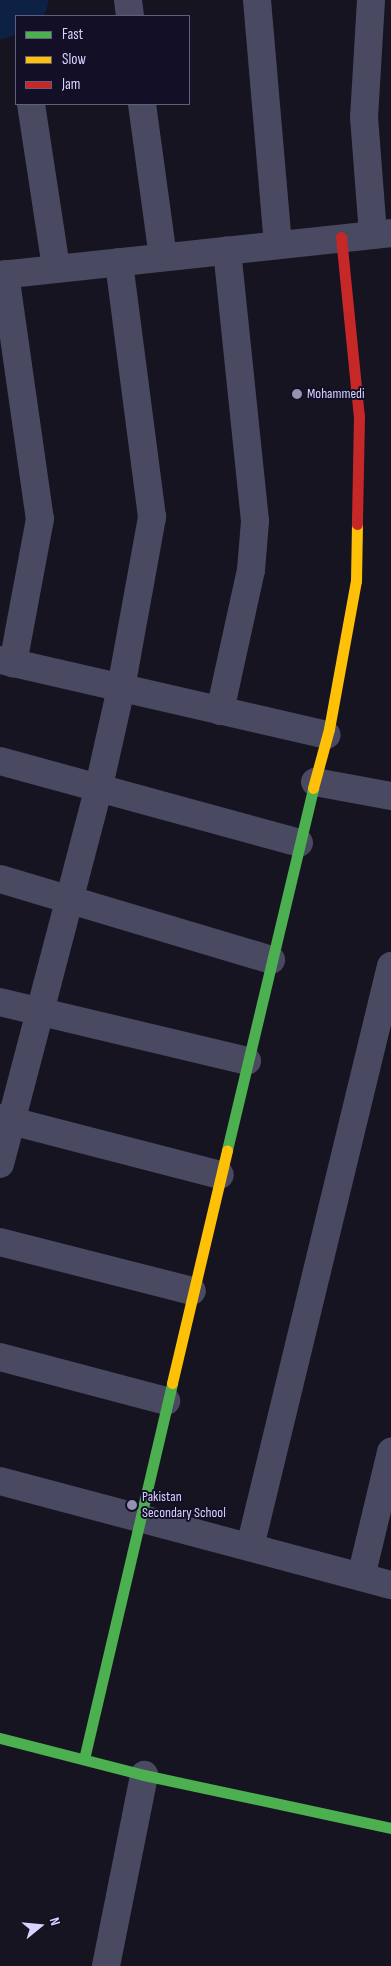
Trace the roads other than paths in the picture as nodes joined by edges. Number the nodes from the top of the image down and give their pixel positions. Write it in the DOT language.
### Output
graph roads {
  1 [pos="128,0"];
  2 [pos="257,0"];
  3 [pos="371,0"];
  4 [pos="130,15"];
  5 [pos="31,105"];
  6 [pos="142,105"];
  7 [pos="382,234"];
  8 [pos="341,237"];
  9 [pos="278,245"];
  10 [pos="227,250"];
  11 [pos="163,257"];
  12 [pos="119,262"];
  13 [pos="56,268"];
  14 [pos="3,274"];
  15 [pos="6,662"];
  16 [pos="121,688"];
  17 [pos="220,711"];
  18 [pos="327,735"];
  19 [pos="0,761"];
  20 [pos="315,782"];
  21 [pos="99,786"];
  22 [pos="391,796"];
  23 [pos="298,843"];
  24 [pos="0,878"];
  25 [pos="70,898"];
  26 [pos="271,960"];
  27 [pos="391,966"];
  28 [pos="0,1002"];
  29 [pos="41,1012"];
  30 [pos="247,1061"];
  31 [pos="6,1120"];
  32 [pos="0,1164"];
  33 [pos="220,1175"];
  34 [pos="0,1242"];
  35 [pos="192,1291"];
  36 [pos="0,1357"];
  37 [pos="166,1401"];
  38 [pos="391,1452"];
  39 [pos="0,1481"];
  40 [pos="139,1518"];
  41 [pos="250,1547"];
  42 [pos="361,1577"];
  43 [pos="391,1585"];
  44 [pos="0,1738"];
  45 [pos="84,1760"];
  46 [pos="144,1775"];
  47 [pos="391,1828"];
  48 [pos="106,1966"];
  1 -- 4 [label="street"];
  2 -- 9 [label="street"];
  3 -- 7 [label="street"];
  5 -- 13 [label="street"];
  6 -- 11 [label="street"];
  7 -- 8 [label="street"];
  8 -- 9 [label="street"];
  8 -- 18 [label="street"];
  9 -- 10 [label="street"];
  10 -- 11 [label="street"];
  10 -- 17 [label="street"];
  11 -- 12 [label="street"];
  12 -- 13 [label="street"];
  12 -- 16 [label="street"];
  13 -- 14 [label="street"];
  14 -- 15 [label="street"];
  15 -- 16 [label="street"];
  16 -- 17 [label="street"];
  16 -- 21 [label="street"];
  17 -- 18 [label="street"];
  18 -- 20 [label="street"];
  19 -- 21 [label="street"];
  20 -- 22 [label="street"];
  20 -- 23 [label="street"];
  21 -- 23 [label="street"];
  21 -- 25 [label="street"];
  23 -- 26 [label="street"];
  24 -- 25 [label="street"];
  25 -- 26 [label="street"];
  25 -- 29 [label="street"];
  26 -- 30 [label="street"];
  27 -- 41 [label="street"];
  28 -- 29 [label="street"];
  29 -- 30 [label="street"];
  29 -- 31 [label="street"];
  30 -- 33 [label="street"];
  31 -- 32 [label="street"];
  31 -- 33 [label="street"];
  33 -- 35 [label="street"];
  34 -- 35 [label="street"];
  35 -- 37 [label="street"];
  36 -- 37 [label="street"];
  37 -- 40 [label="street"];
  38 -- 42 [label="street"];
  39 -- 40 [label="street"];
  40 -- 41 [label="street"];
  40 -- 45 [label="street"];
  41 -- 42 [label="street"];
  42 -- 43 [label="street"];
  44 -- 45 [label="street"];
  45 -- 46 [label="street"];
  46 -- 47 [label="street"];
  46 -- 48 [label="street"];
}
